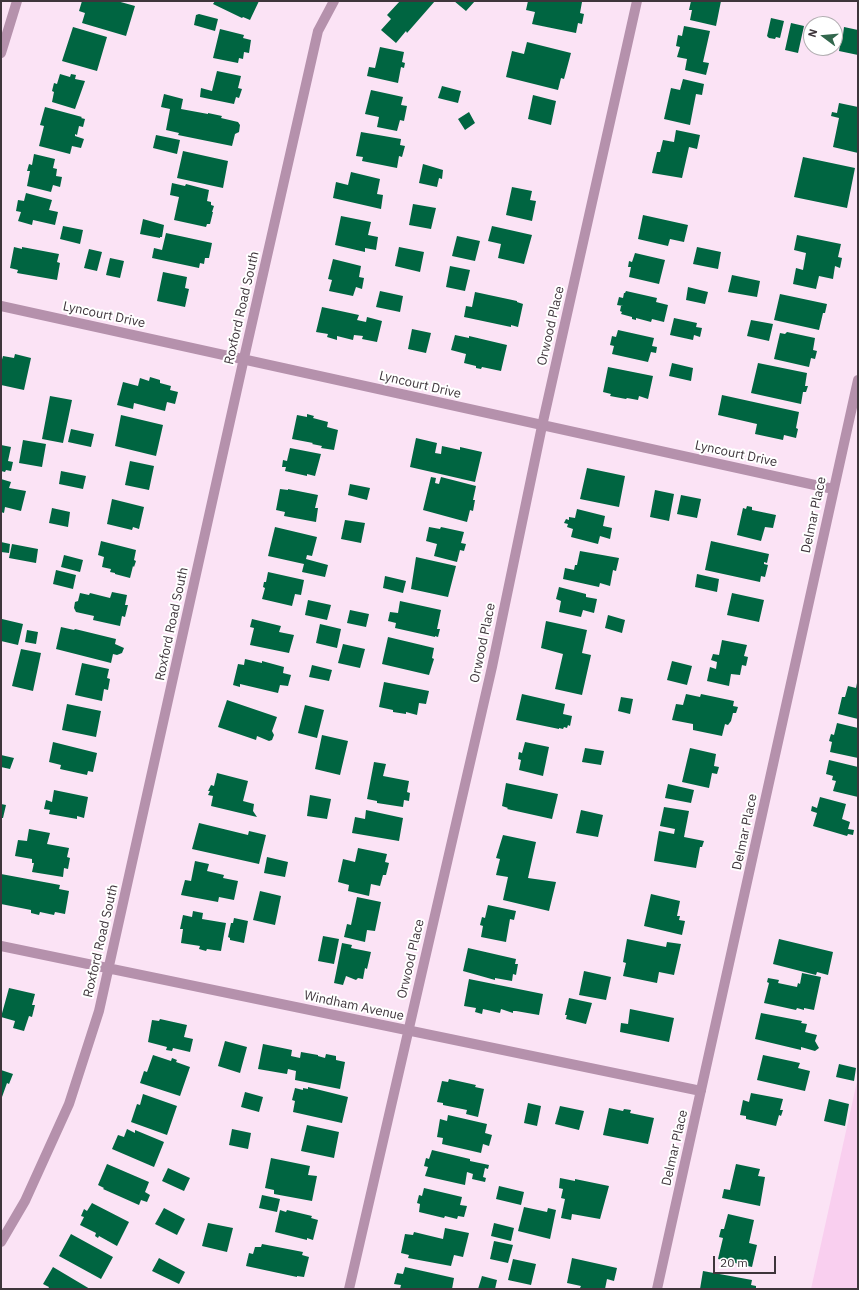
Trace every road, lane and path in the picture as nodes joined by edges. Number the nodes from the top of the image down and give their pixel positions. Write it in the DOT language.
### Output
graph roads {
  1 [pos="17,1"];
  2 [pos="334,1"];
  3 [pos="637,1"];
  4 [pos="1,53"];
  5 [pos="1,306"];
  6 [pos="244,358"];
  7 [pos="858,380"];
  8 [pos="542,426"];
  9 [pos="833,489"];
  10 [pos="1,946"];
  11 [pos="109,969"];
  12 [pos="408,1030"];
  13 [pos="701,1091"];
  14 [pos="1,1242"];
  15 [pos="349,1289"];
  16 [pos="657,1289"];
  1 -- 4 [label="street"];
  2 -- 6 [label="street, Roxford Road South"];
  3 -- 8 [label="street, Orwood Place"];
  5 -- 6 [label="street, Lyncourt Drive"];
  6 -- 8 [label="street, Lyncourt Drive"];
  6 -- 11 [label="street, Roxford Road South"];
  7 -- 9 [label="street, Delmar Place"];
  8 -- 9 [label="street, Lyncourt Drive"];
  8 -- 12 [label="street, Orwood Place"];
  9 -- 13 [label="street, Delmar Place"];
  10 -- 11 [label="street, Windham Avenue"];
  11 -- 12 [label="street, Windham Avenue"];
  11 -- 14 [label="street, Roxford Road South"];
  12 -- 13 [label="street, Windham Avenue"];
  12 -- 15 [label="street, Orwood Place"];
  13 -- 16 [label="street, Delmar Place"];
}
